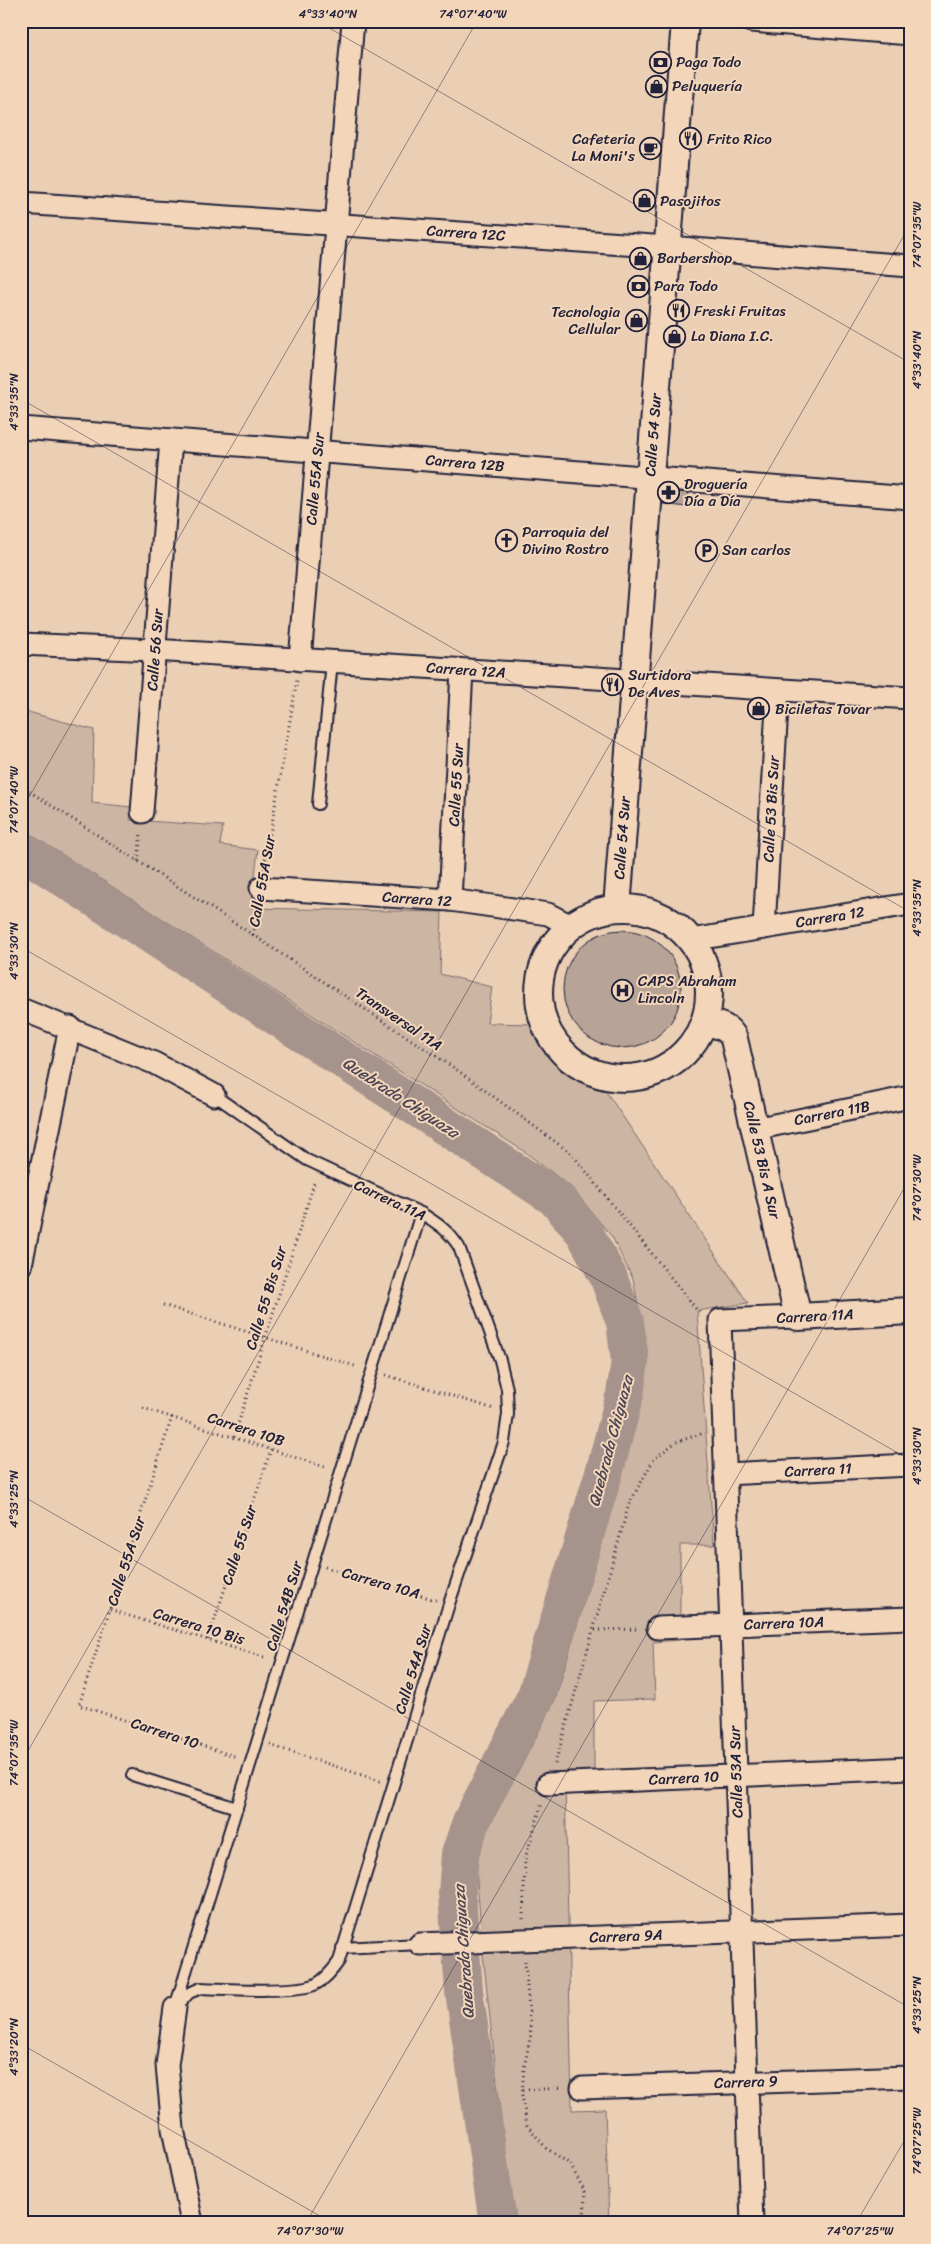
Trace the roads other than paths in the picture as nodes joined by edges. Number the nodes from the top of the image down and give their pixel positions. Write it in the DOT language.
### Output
graph roads {
  1 [pos="353,21"];
  2 [pos="685,21"];
  3 [pos="751,21"];
  4 [pos="910,34"];
  5 [pos="21,203"];
  6 [pos="335,224"];
  7 [pos="668,247"];
  8 [pos="910,266"];
  9 [pos="21,428"];
  10 [pos="171,440"];
  11 [pos="317,451"];
  12 [pos="650,478"];
  13 [pos="910,498"];
  14 [pos="21,644"];
  15 [pos="154,650"];
  16 [pos="300,660"];
  17 [pos="332,662"];
  18 [pos="462,670"];
  19 [pos="634,681"];
  20 [pos="778,690"];
  21 [pos="910,698"];
  22 [pos="318,804"];
  23 [pos="142,812"];
  24 [pos="261,888"];
  25 [pos="450,900"];
  26 [pos="910,904"];
  27 [pos="617,908"];
  28 [pos="571,926"];
  29 [pos="764,928"];
  30 [pos="691,940"];
  31 [pos="21,1009"];
  32 [pos="705,1022"];
  33 [pos="70,1027"];
  34 [pos="214,1095"];
  35 [pos="910,1097"];
  36 [pos="755,1129"];
  37 [pos="422,1213"];
  38 [pos="21,1265"];
  39 [pos="910,1311"];
  40 [pos="798,1317"];
  41 [pos="720,1320"];
  42 [pos="500,1360"];
  43 [pos="910,1465"];
  44 [pos="725,1474"];
  45 [pos="910,1618"];
  46 [pos="730,1625"];
  47 [pos="658,1628"];
  48 [pos="910,1768"];
  49 [pos="132,1775"];
  50 [pos="736,1776"];
  51 [pos="548,1784"];
  52 [pos="237,1808"];
  53 [pos="910,1926"];
  54 [pos="742,1932"];
  55 [pos="425,1944"];
  56 [pos="342,1948"];
  57 [pos="175,2008"];
  58 [pos="910,2077"];
  59 [pos="747,2082"];
  60 [pos="582,2088"];
  61 [pos="192,2223"];
  62 [pos="752,2223"];
  1 -- 6 [label="street, Calle 55A Sur"];
  2 -- 7 [label="street, Calle 54 Sur"];
  3 -- 4 [label="street"];
  5 -- 6 [label="street, Carrera 12C"];
  6 -- 7 [label="street, Carrera 12C"];
  6 -- 11 [label="street, Calle 55A Sur"];
  7 -- 8 [label="street, Carrera 12C"];
  7 -- 12 [label="street, Calle 54 Sur"];
  9 -- 10 [label="street, Carrera 12B"];
  10 -- 11 [label="street, Carrera 12B"];
  10 -- 15 [label="street, Calle 56 Sur"];
  11 -- 12 [label="street, Carrera 12B"];
  11 -- 16 [label="street, Calle 55A Sur"];
  12 -- 13 [label="street, Carrera 12B"];
  12 -- 19 [label="street, Calle 54 Sur"];
  14 -- 15 [label="street, Carrera 12A"];
  15 -- 16 [label="street, Carrera 12A"];
  15 -- 23 [label="street, Calle 56 Sur"];
  16 -- 17 [label="street, Carrera 12A"];
  17 -- 18 [label="street, Carrera 12A"];
  17 -- 22 [label="lane"];
  18 -- 19 [label="street, Carrera 12A"];
  18 -- 25 [label="street, Calle 55 Sur"];
  19 -- 20 [label="street, Carrera 12A"];
  19 -- 27 [label="street, Calle 54 Sur"];
  20 -- 21 [label="street, Carrera 12A"];
  20 -- 29 [label="street, Calle 53 Bis Sur"];
  24 -- 25 [label="street, Carrera 12"];
  25 -- 28 [label="street, Carrera 12"];
  26 -- 29 [label="street, Carrera 12"];
  27 -- 28 [label="street"];
  27 -- 30 [label="street"];
  28 -- 32 [label="street"];
  29 -- 30 [label="street, Carrera 12"];
  30 -- 32 [label="street"];
  31 -- 33 [label="street"];
  32 -- 36 [label="street, Calle 53 Bis A Sur"];
  33 -- 34 [label="street"];
  33 -- 38 [label="street"];
  34 -- 37 [label="lane, Carrera 11A"];
  35 -- 36 [label="street, Carrera 11B"];
  36 -- 40 [label="street, Calle 53 Bis A Sur"];
  37 -- 42 [label="lane, Carrera 11A"];
  37 -- 52 [label="lane, Calle 54B Sur"];
  39 -- 40 [label="street, Carrera 11A"];
  40 -- 41 [label="street, Carrera 11A"];
  41 -- 44 [label="street, Calle 53A Sur"];
  42 -- 56 [label="lane, Calle 54A Sur"];
  43 -- 44 [label="street, Carrera 11"];
  44 -- 46 [label="street, Calle 53A Sur"];
  45 -- 46 [label="street, Carrera 10A"];
  46 -- 47 [label="street, Carrera 10A"];
  46 -- 50 [label="street, Calle 53A Sur"];
  48 -- 50 [label="street, Carrera 10"];
  49 -- 52 [label="lane"];
  50 -- 51 [label="street, Carrera 10"];
  50 -- 54 [label="street, Calle 53A Sur"];
  52 -- 57 [label="lane, Calle 54B Sur"];
  53 -- 54 [label="street, Carrera 9A"];
  54 -- 55 [label="street, Carrera 9A"];
  54 -- 59 [label="street, Calle 53A Sur"];
  55 -- 56 [label="lane, Carrera 9A"];
  56 -- 57 [label="lane, Calle 54A Sur"];
  57 -- 61 [label="street"];
  58 -- 59 [label="street, Carrera 9"];
  59 -- 60 [label="street, Carrera 9"];
  59 -- 62 [label="street, Calle 53A Sur"];
}
